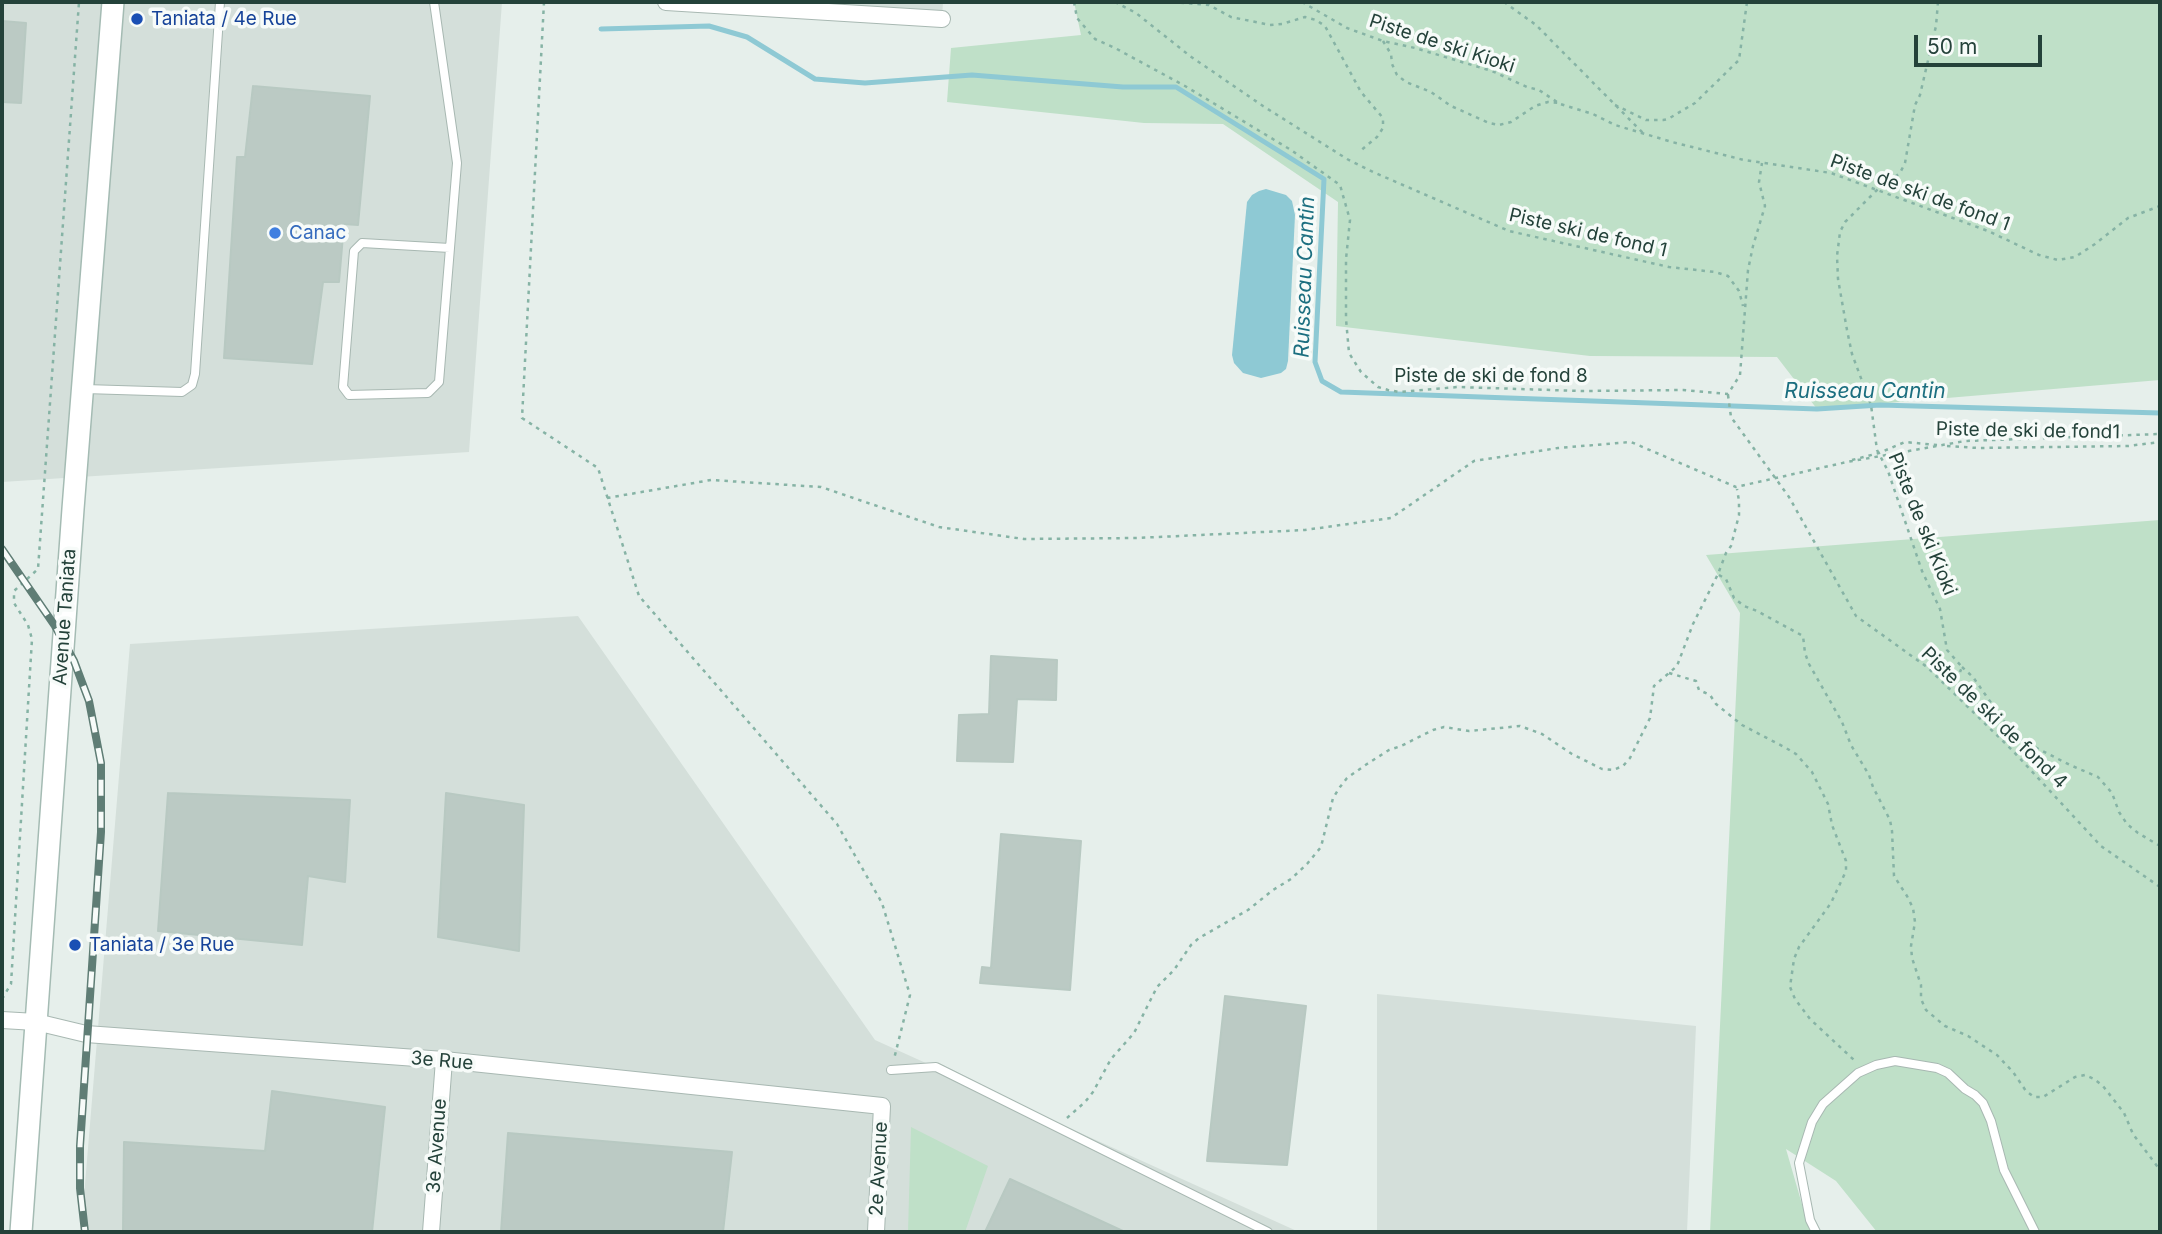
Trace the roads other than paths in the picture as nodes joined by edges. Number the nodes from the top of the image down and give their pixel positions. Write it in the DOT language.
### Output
graph roads {
  1 [pos="113,2"];
  2 [pos="220,2"];
  3 [pos="434,2"];
  4 [pos="666,2"];
  5 [pos="942,19"];
  6 [pos="450,248"];
  7 [pos="82,389"];
  8 [pos="2,1020"];
  9 [pos="37,1022"];
  10 [pos="444,1060"];
  11 [pos="891,1070"];
  12 [pos="882,1106"];
  13 [pos="21,1232"];
  14 [pos="431,1232"];
  15 [pos="876,1232"];
  16 [pos="1268,1232"];
  17 [pos="1816,1232"];
  18 [pos="2035,1232"];
  1 -- 7 [label="main road, Avenue Taniata"];
  2 -- 7 [label="lane"];
  3 -- 6 [label="lane"];
  4 -- 5 [label="street"];
  6 -- 6 [label="lane"];
  7 -- 9 [label="main road, Avenue Taniata"];
  8 -- 9 [label="street, 3e Rue"];
  9 -- 10 [label="street, 3e Rue"];
  9 -- 13 [label="main road, Avenue Taniata"];
  10 -- 12 [label="street, 3e Rue"];
  10 -- 14 [label="street, 3e Avenue"];
  11 -- 16 [label="lane"];
  12 -- 15 [label="street, 2e Avenue"];
  17 -- 18 [label="lane"];
}
